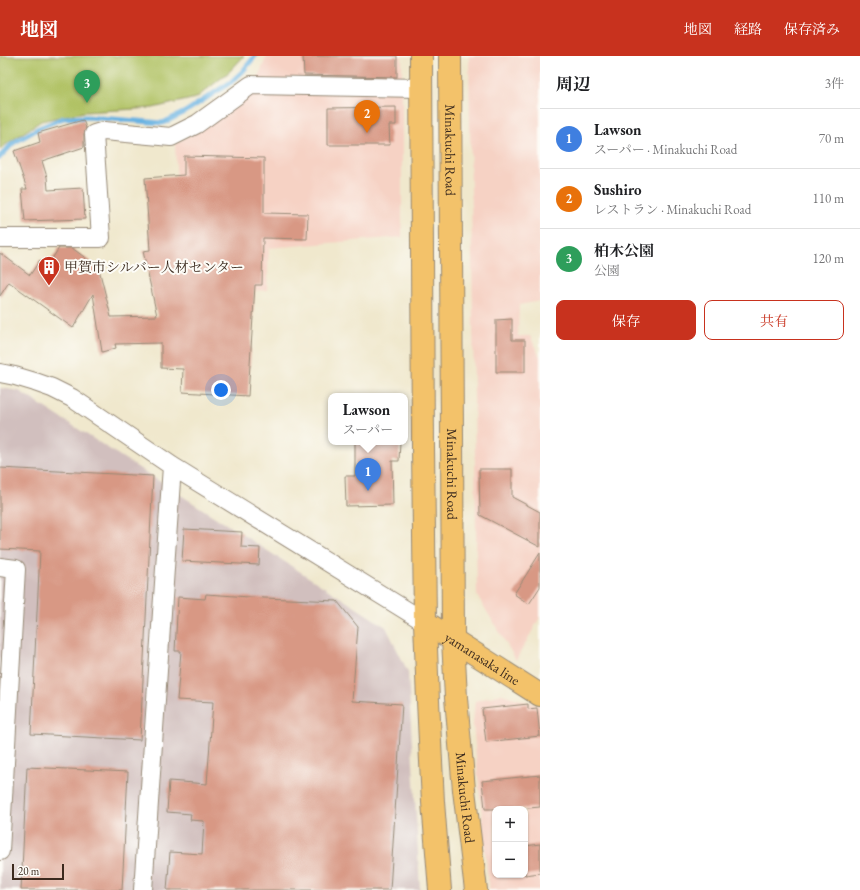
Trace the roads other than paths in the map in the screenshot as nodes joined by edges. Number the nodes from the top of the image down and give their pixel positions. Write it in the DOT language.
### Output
graph roads {
  1 [pos="421,56"];
  2 [pos="450,56"];
  3 [pos="422,88"];
  4 [pos="0,238"];
  5 [pos="0,373"];
  6 [pos="172,466"];
  7 [pos="0,567"];
  8 [pos="425,622"];
  9 [pos="453,639"];
  10 [pos="540,695"];
  11 [pos="0,851"];
  12 [pos="143,890"];
  13 [pos="440,890"];
  14 [pos="476,890"];
  1 -- 3 [label="main road, Minakuchi Road"];
  2 -- 9 [label="main road, Minakuchi Road"];
  3 -- 4 [label="street"];
  3 -- 8 [label="main road, Minakuchi Road"];
  5 -- 6 [label="street"];
  6 -- 8 [label="street"];
  6 -- 12 [label="street"];
  7 -- 11 [label="street"];
  8 -- 9 [label="main road, yamanasaka line"];
  8 -- 13 [label="main road, Minakuchi Road"];
  9 -- 10 [label="main road, yamanasaka line"];
  9 -- 14 [label="main road, Minakuchi Road"];
}
